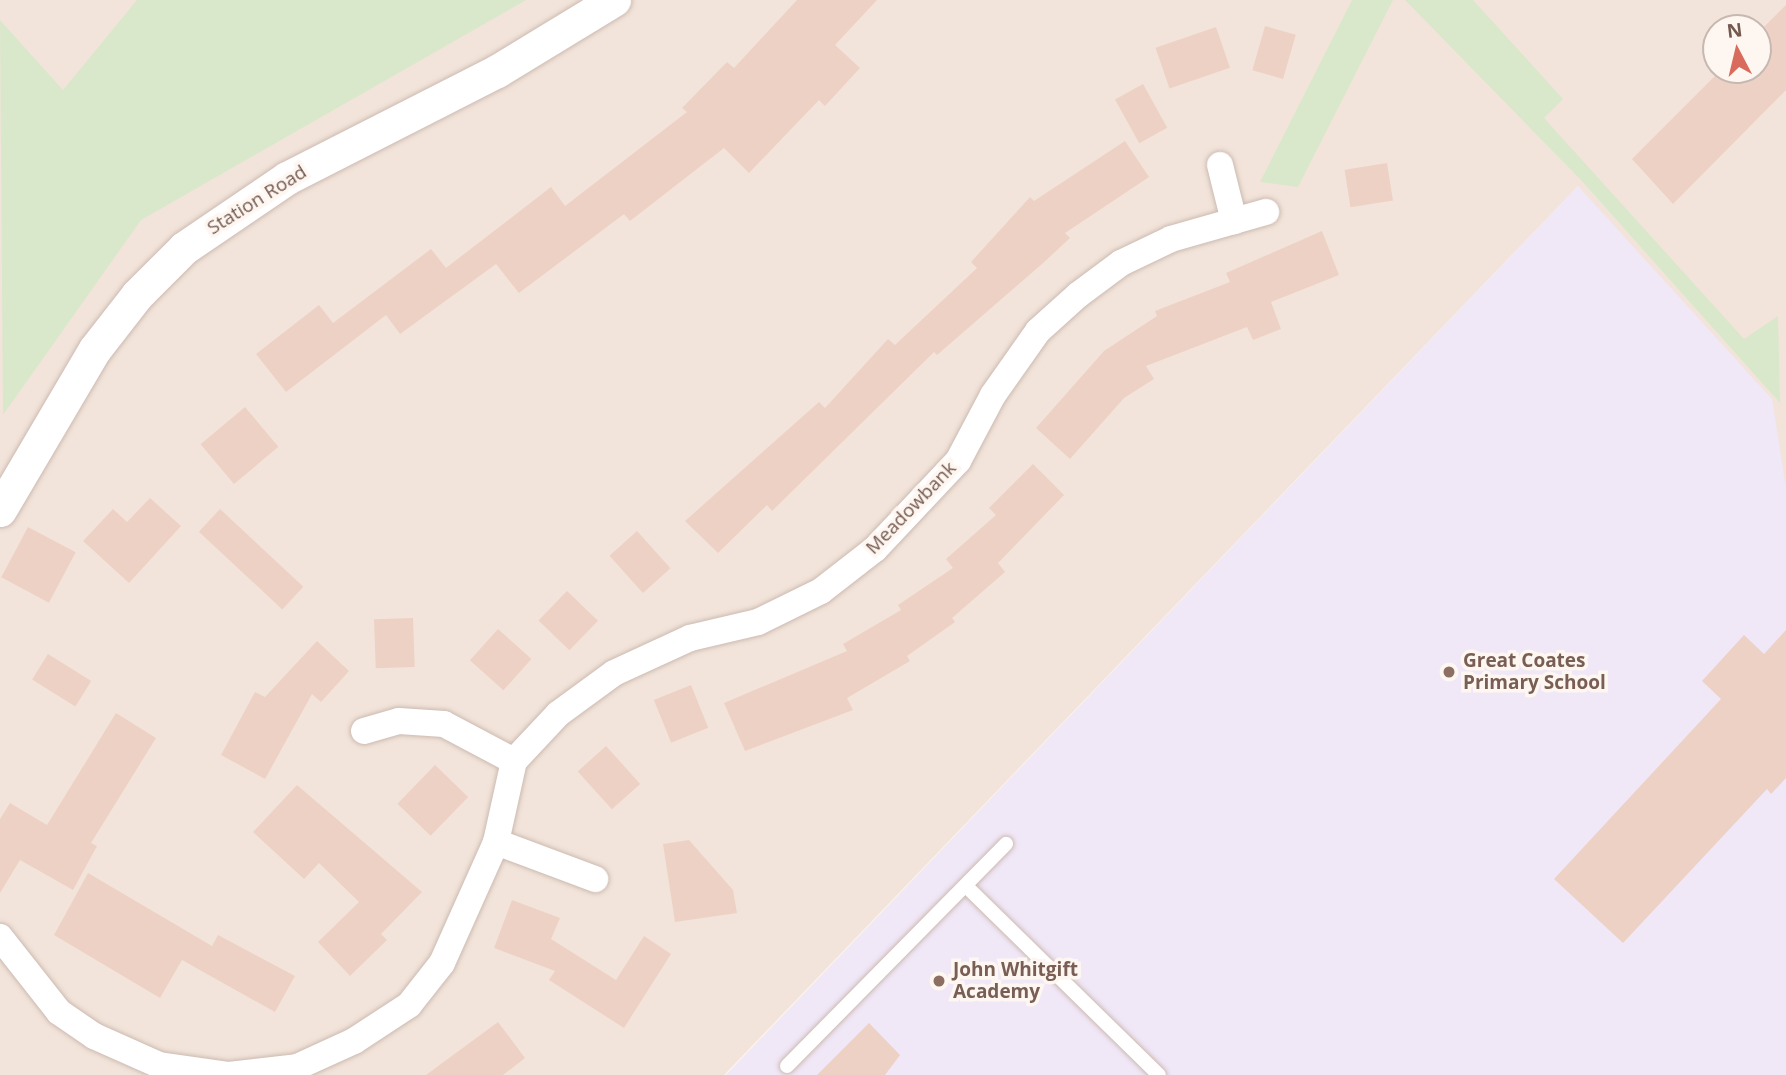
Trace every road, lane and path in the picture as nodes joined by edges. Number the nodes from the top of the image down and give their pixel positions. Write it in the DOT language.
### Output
graph roads {
  1 [pos="614,0"];
  2 [pos="1220,164"];
  3 [pos="1266,212"];
  4 [pos="1234,221"];
  5 [pos="0,510"];
  6 [pos="364,731"];
  7 [pos="514,761"];
  8 [pos="496,842"];
  9 [pos="1006,844"];
  10 [pos="596,878"];
  11 [pos="966,886"];
  12 [pos="0,937"];
  13 [pos="787,1066"];
  14 [pos="229,1075"];
  15 [pos="1159,1075"];
  1 -- 5 [label="street, Station Road"];
  2 -- 4 [label="street"];
  3 -- 4 [label="street, Meadowbank"];
  4 -- 7 [label="street, Meadowbank"];
  6 -- 7 [label="street"];
  7 -- 8 [label="street"];
  8 -- 10 [label="street"];
  8 -- 14 [label="street"];
  9 -- 11 [label="lane"];
  11 -- 13 [label="lane"];
  11 -- 15 [label="lane"];
  12 -- 14 [label="street"];
}
